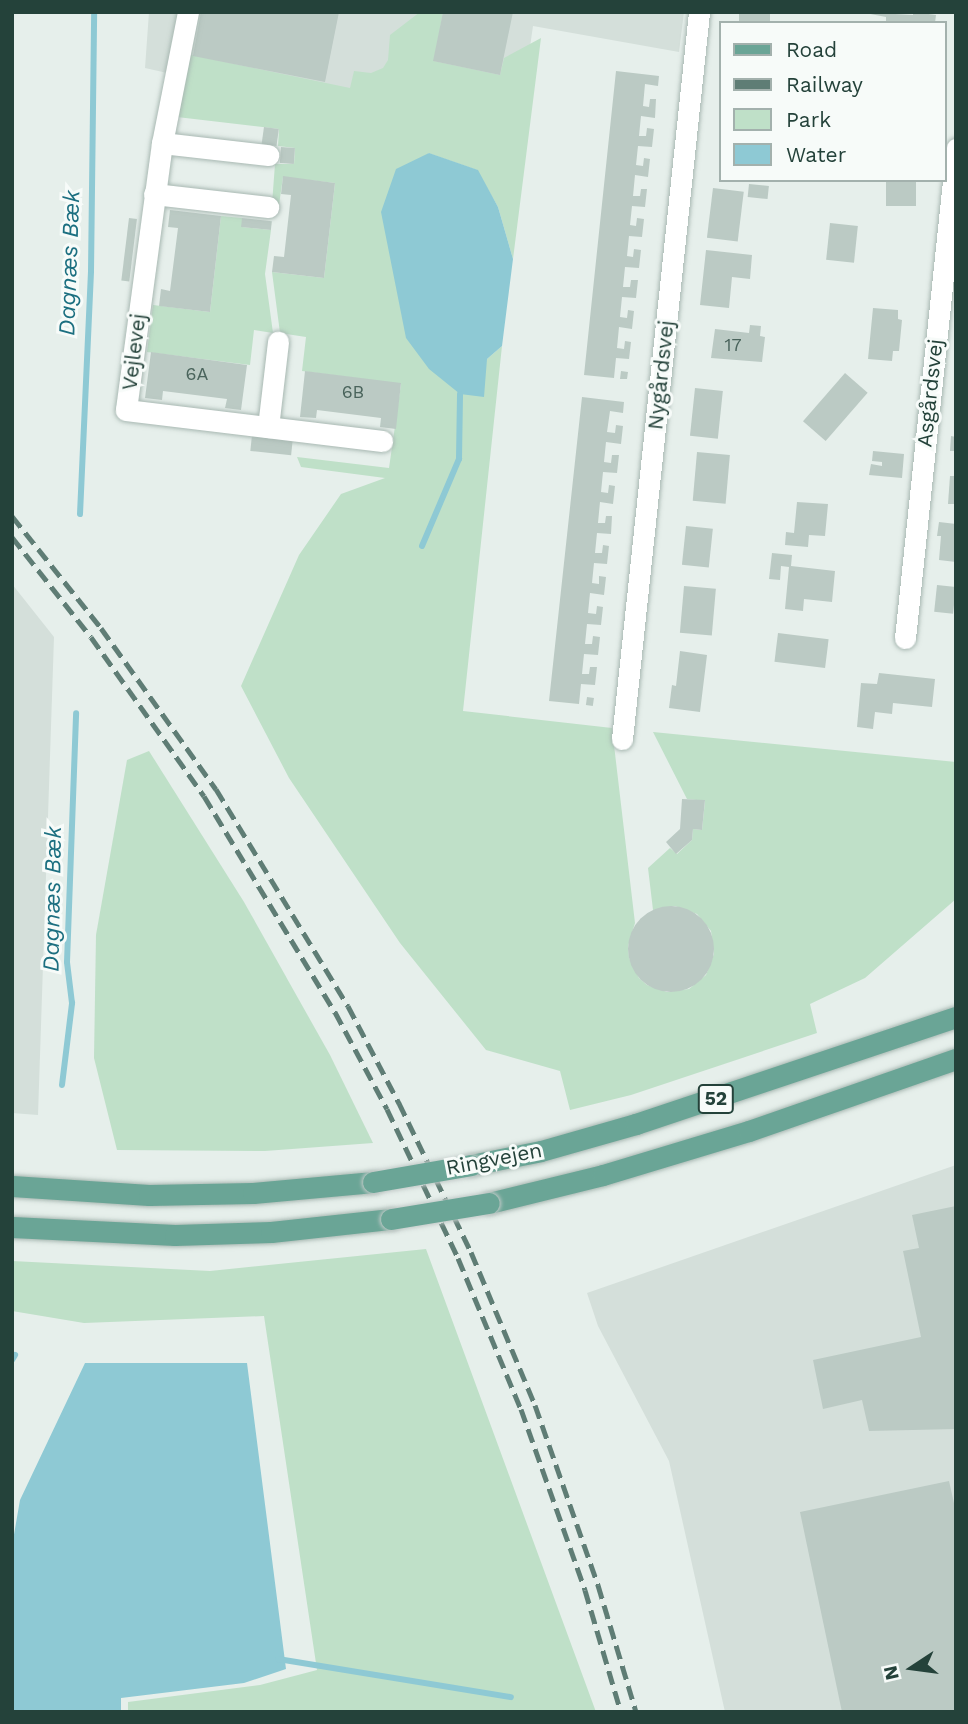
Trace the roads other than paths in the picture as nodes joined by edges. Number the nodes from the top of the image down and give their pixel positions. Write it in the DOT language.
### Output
graph roads {
  1 [pos="188,12"];
  2 [pos="699,12"];
  3 [pos="162,143"];
  4 [pos="956,149"];
  5 [pos="268,155"];
  6 [pos="154,194"];
  7 [pos="268,207"];
  8 [pos="278,342"];
  9 [pos="268,428"];
  10 [pos="382,441"];
  11 [pos="905,638"];
  12 [pos="622,738"];
  13 [pos="956,1017"];
  14 [pos="956,1059"];
  15 [pos="12,1186"];
  16 [pos="12,1227"];
  1 -- 3 [label="street, Vejlevej"];
  2 -- 12 [label="street, Nygårdsvej"];
  3 -- 5 [label="street"];
  3 -- 6 [label="street, Vejlevej"];
  4 -- 11 [label="street, Asgårdsvej"];
  6 -- 7 [label="street"];
  6 -- 9 [label="street, Vejlevej"];
  8 -- 9 [label="street"];
  9 -- 10 [label="street, Vejlevej"];
  13 -- 15 [label="main road, Ringvejen / 52, bridge"];
  14 -- 16 [label="main road, Ringvejen / 52, bridge"];
}
